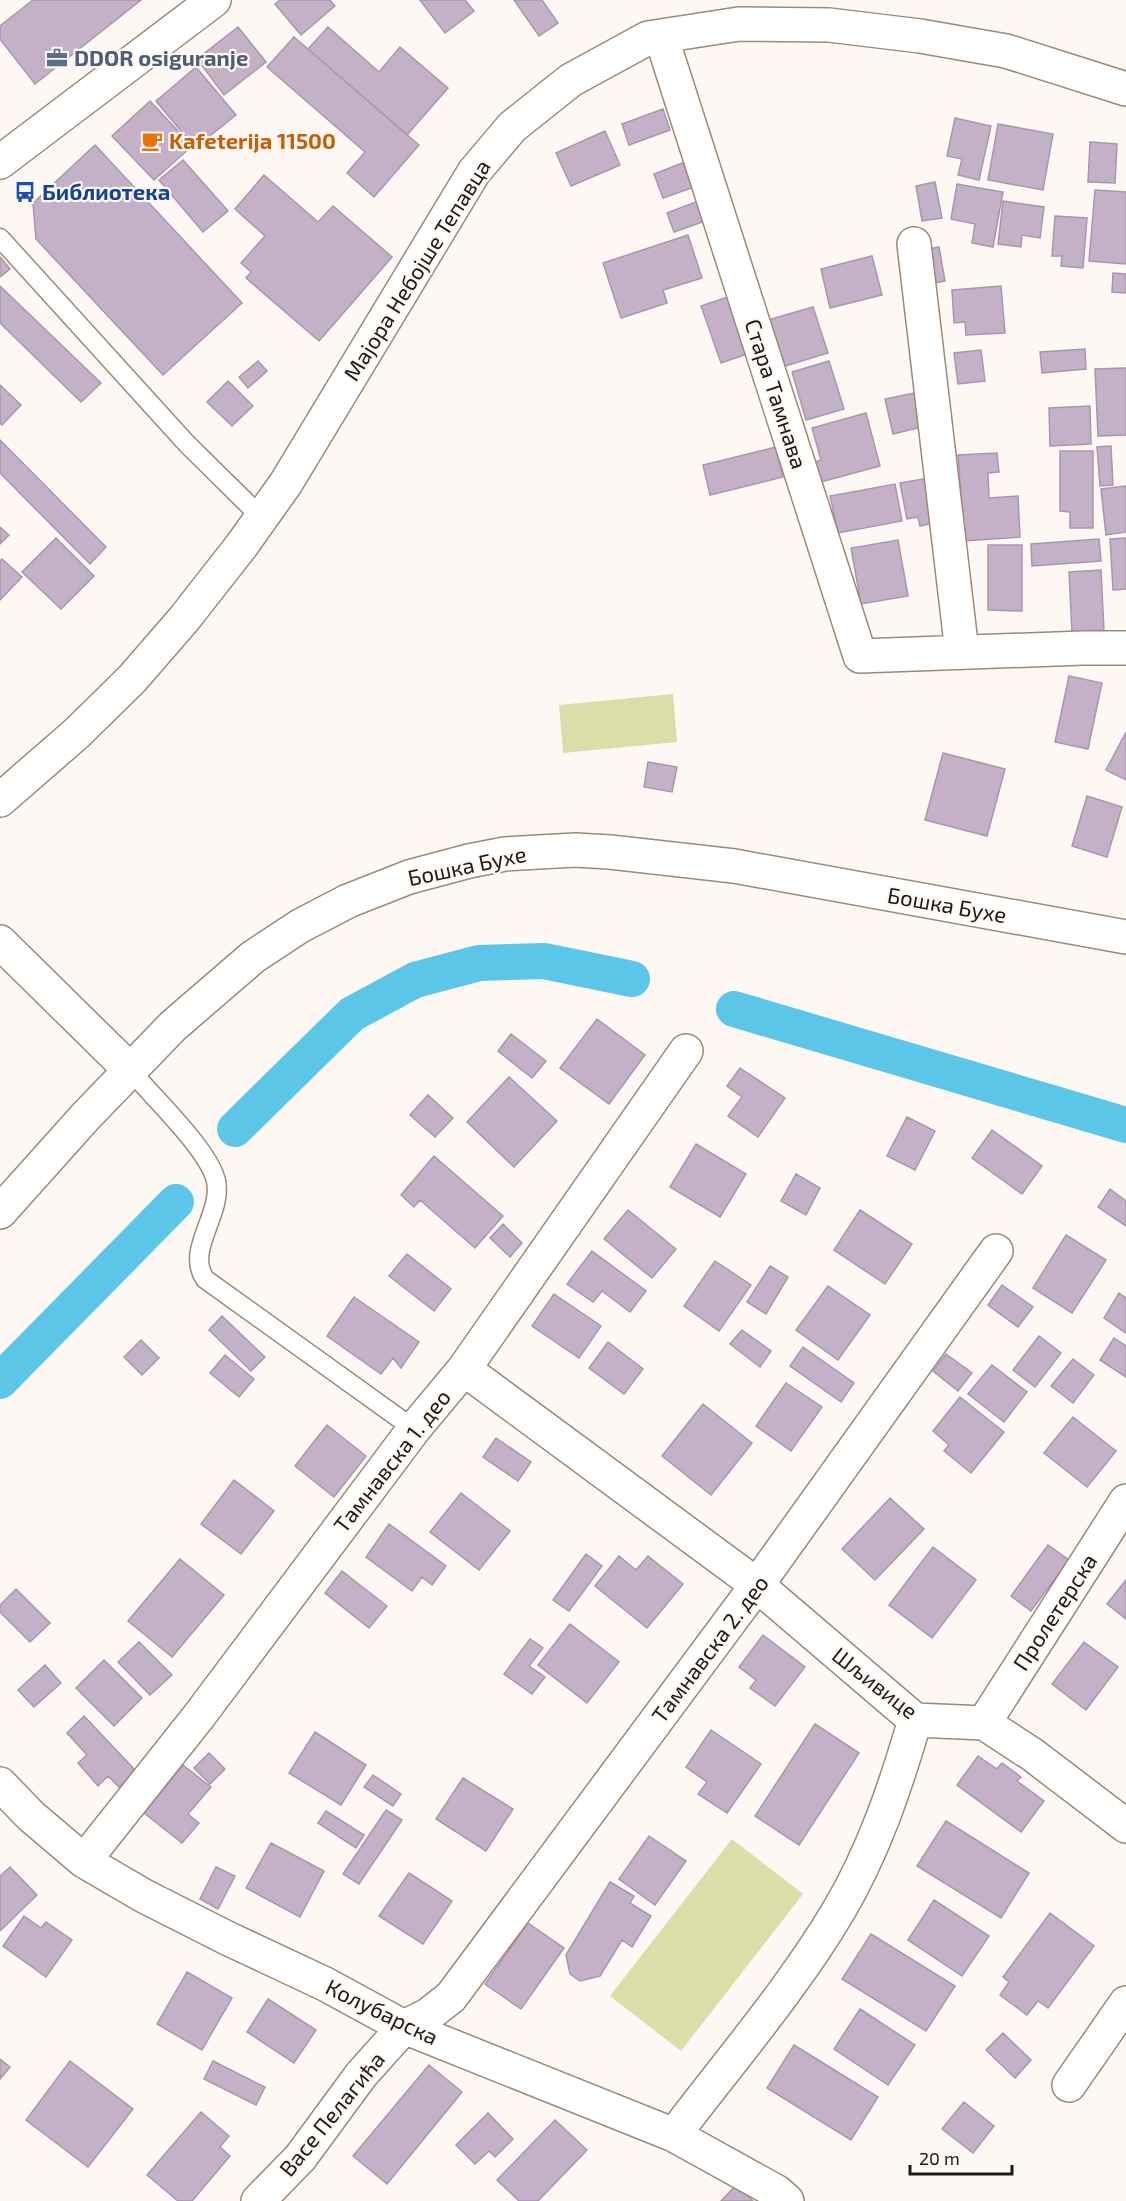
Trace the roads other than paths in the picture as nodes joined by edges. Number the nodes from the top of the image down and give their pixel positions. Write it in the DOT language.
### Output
graph roads {
  1 [pos="214,0"];
  2 [pos="661,36"];
  3 [pos="1126,88"];
  4 [pos="0,162"];
  5 [pos="0,238"];
  6 [pos="914,244"];
  7 [pos="261,517"];
  8 [pos="1126,648"];
  9 [pos="962,652"];
  10 [pos="0,800"];
  11 [pos="1126,937"];
  12 [pos="0,942"];
  13 [pos="686,1051"];
  14 [pos="131,1071"];
  15 [pos="0,1212"];
  16 [pos="996,1251"];
  17 [pos="464,1369"];
  18 [pos="414,1430"];
  19 [pos="1126,1501"];
  20 [pos="757,1585"];
  21 [pos="915,1720"];
  22 [pos="984,1723"];
  23 [pos="0,1784"];
  24 [pos="1126,1826"];
  25 [pos="84,1861"];
  26 [pos="1126,2003"];
  27 [pos="404,2026"];
  28 [pos="1069,2085"];
  29 [pos="674,2134"];
  30 [pos="258,2201"];
  31 [pos="787,2201"];
  1 -- 4 [label="street"];
  2 -- 3 [label="street, Мајора Небојше Тепавца"];
  2 -- 7 [label="street, Мајора Небојше Тепавца"];
  2 -- 9 [label="street, Стара Тамнава"];
  5 -- 7 [label="lane"];
  6 -- 9 [label="street"];
  7 -- 10 [label="street, Мајора Небојше Тепавца"];
  8 -- 9 [label="street, Стара Тамнава"];
  11 -- 14 [label="street, Бошка Бухе"];
  12 -- 14 [label="street"];
  13 -- 17 [label="street, Тамнавска 1. део"];
  14 -- 15 [label="street, Бошка Бухе"];
  14 -- 18 [label="lane"];
  16 -- 20 [label="street, Тамнавска 2. део"];
  17 -- 18 [label="street, Тамнавска 1. део"];
  17 -- 20 [label="street, Шљивице"];
  18 -- 25 [label="street, Тамнавска 1. део"];
  19 -- 22 [label="street, Пролетерска"];
  20 -- 21 [label="street, Шљивице"];
  20 -- 27 [label="street, Тамнавска 2. део"];
  21 -- 22 [label="street, Шљивице"];
  21 -- 29 [label="street"];
  22 -- 24 [label="street"];
  23 -- 25 [label="street, Колубарска"];
  25 -- 27 [label="street, Колубарска"];
  26 -- 28 [label="street"];
  27 -- 29 [label="street, Колубарска"];
  27 -- 30 [label="street, Васе Пелагића"];
  29 -- 31 [label="street, Колубарска"];
}
